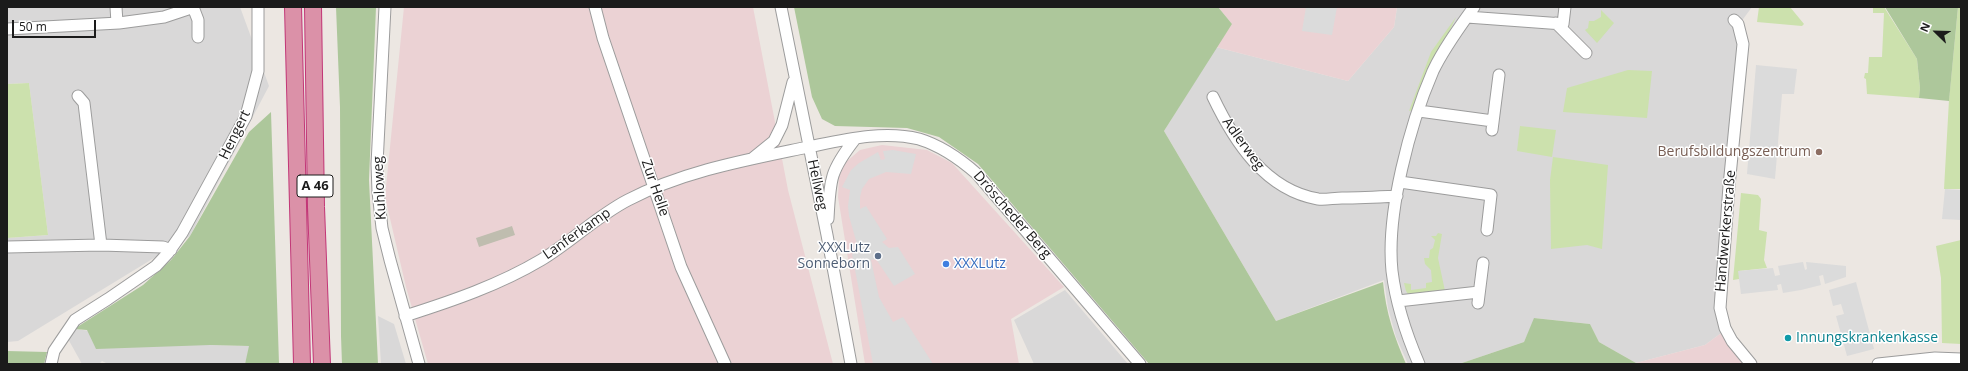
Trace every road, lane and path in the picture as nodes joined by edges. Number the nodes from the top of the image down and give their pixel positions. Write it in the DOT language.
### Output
graph roads {
  1 [pos="116,7"];
  2 [pos="194,7"];
  3 [pos="258,7"];
  4 [pos="293,7"];
  5 [pos="313,7"];
  6 [pos="385,7"];
  7 [pos="595,7"];
  8 [pos="781,7"];
  9 [pos="1474,7"];
  10 [pos="1565,7"];
  11 [pos="1466,17"];
  12 [pos="1734,20"];
  13 [pos="117,23"];
  14 [pos="1556,23"];
  15 [pos="7,29"];
  16 [pos="198,36"];
  17 [pos="1586,53"];
  18 [pos="1499,75"];
  19 [pos="794,78"];
  20 [pos="78,96"];
  21 [pos="1213,97"];
  22 [pos="1420,110"];
  23 [pos="855,139"];
  24 [pos="809,147"];
  25 [pos="752,159"];
  26 [pos="1400,182"];
  27 [pos="655,188"];
  28 [pos="1397,196"];
  29 [pos="1487,230"];
  30 [pos="827,234"];
  31 [pos="101,245"];
  32 [pos="7,247"];
  33 [pos="171,250"];
  34 [pos="1484,263"];
  35 [pos="1398,301"];
  36 [pos="406,316"];
  37 [pos="1961,359"];
  38 [pos="51,364"];
  39 [pos="302,364"];
  40 [pos="322,364"];
  41 [pos="419,364"];
  42 [pos="725,364"];
  43 [pos="851,364"];
  44 [pos="1140,364"];
  45 [pos="1418,364"];
  46 [pos="1751,364"];
  47 [pos="1878,364"];
  1 -- 13 [label="street"];
  2 -- 13 [label="street"];
  2 -- 16 [label="street"];
  3 -- 33 [label="street, Hengert"];
  4 -- 39 [label="highway, A 46"];
  5 -- 40 [label="highway, A 46"];
  6 -- 36 [label="street, Kuhloweg"];
  7 -- 27 [label="street, Zur Helle"];
  8 -- 19 [label="street, Hellweg"];
  9 -- 11 [label="street"];
  10 -- 14 [label="street"];
  11 -- 14 [label="street"];
  11 -- 22 [label="street"];
  12 -- 46 [label="street, Handwerkerstraße"];
  13 -- 15 [label="street"];
  14 -- 17 [label="street"];
  18 -- 22 [label="street"];
  19 -- 24 [label="street, Hellweg"];
  19 -- 25 [label="street, Lanferkamp"];
  20 -- 31 [label="street"];
  21 -- 28 [label="street, Adlerweg"];
  22 -- 26 [label="street"];
  23 -- 24 [label="street, Dröscheder Berg"];
  23 -- 30 [label="street"];
  23 -- 44 [label="street, Dröscheder Berg"];
  24 -- 25 [label="street, Lanferkamp"];
  24 -- 30 [label="street, Hellweg"];
  25 -- 27 [label="street, Lanferkamp"];
  26 -- 28 [label="street"];
  26 -- 29 [label="street"];
  27 -- 36 [label="street, Lanferkamp"];
  27 -- 42 [label="street, Zur Helle"];
  28 -- 35 [label="street"];
  30 -- 43 [label="street, Hellweg"];
  31 -- 32 [label="street"];
  31 -- 33 [label="street"];
  33 -- 38 [label="street, Hengert"];
  34 -- 35 [label="street"];
  35 -- 45 [label="street"];
  36 -- 41 [label="street, Kuhloweg"];
  37 -- 47 [label="street"];
}
